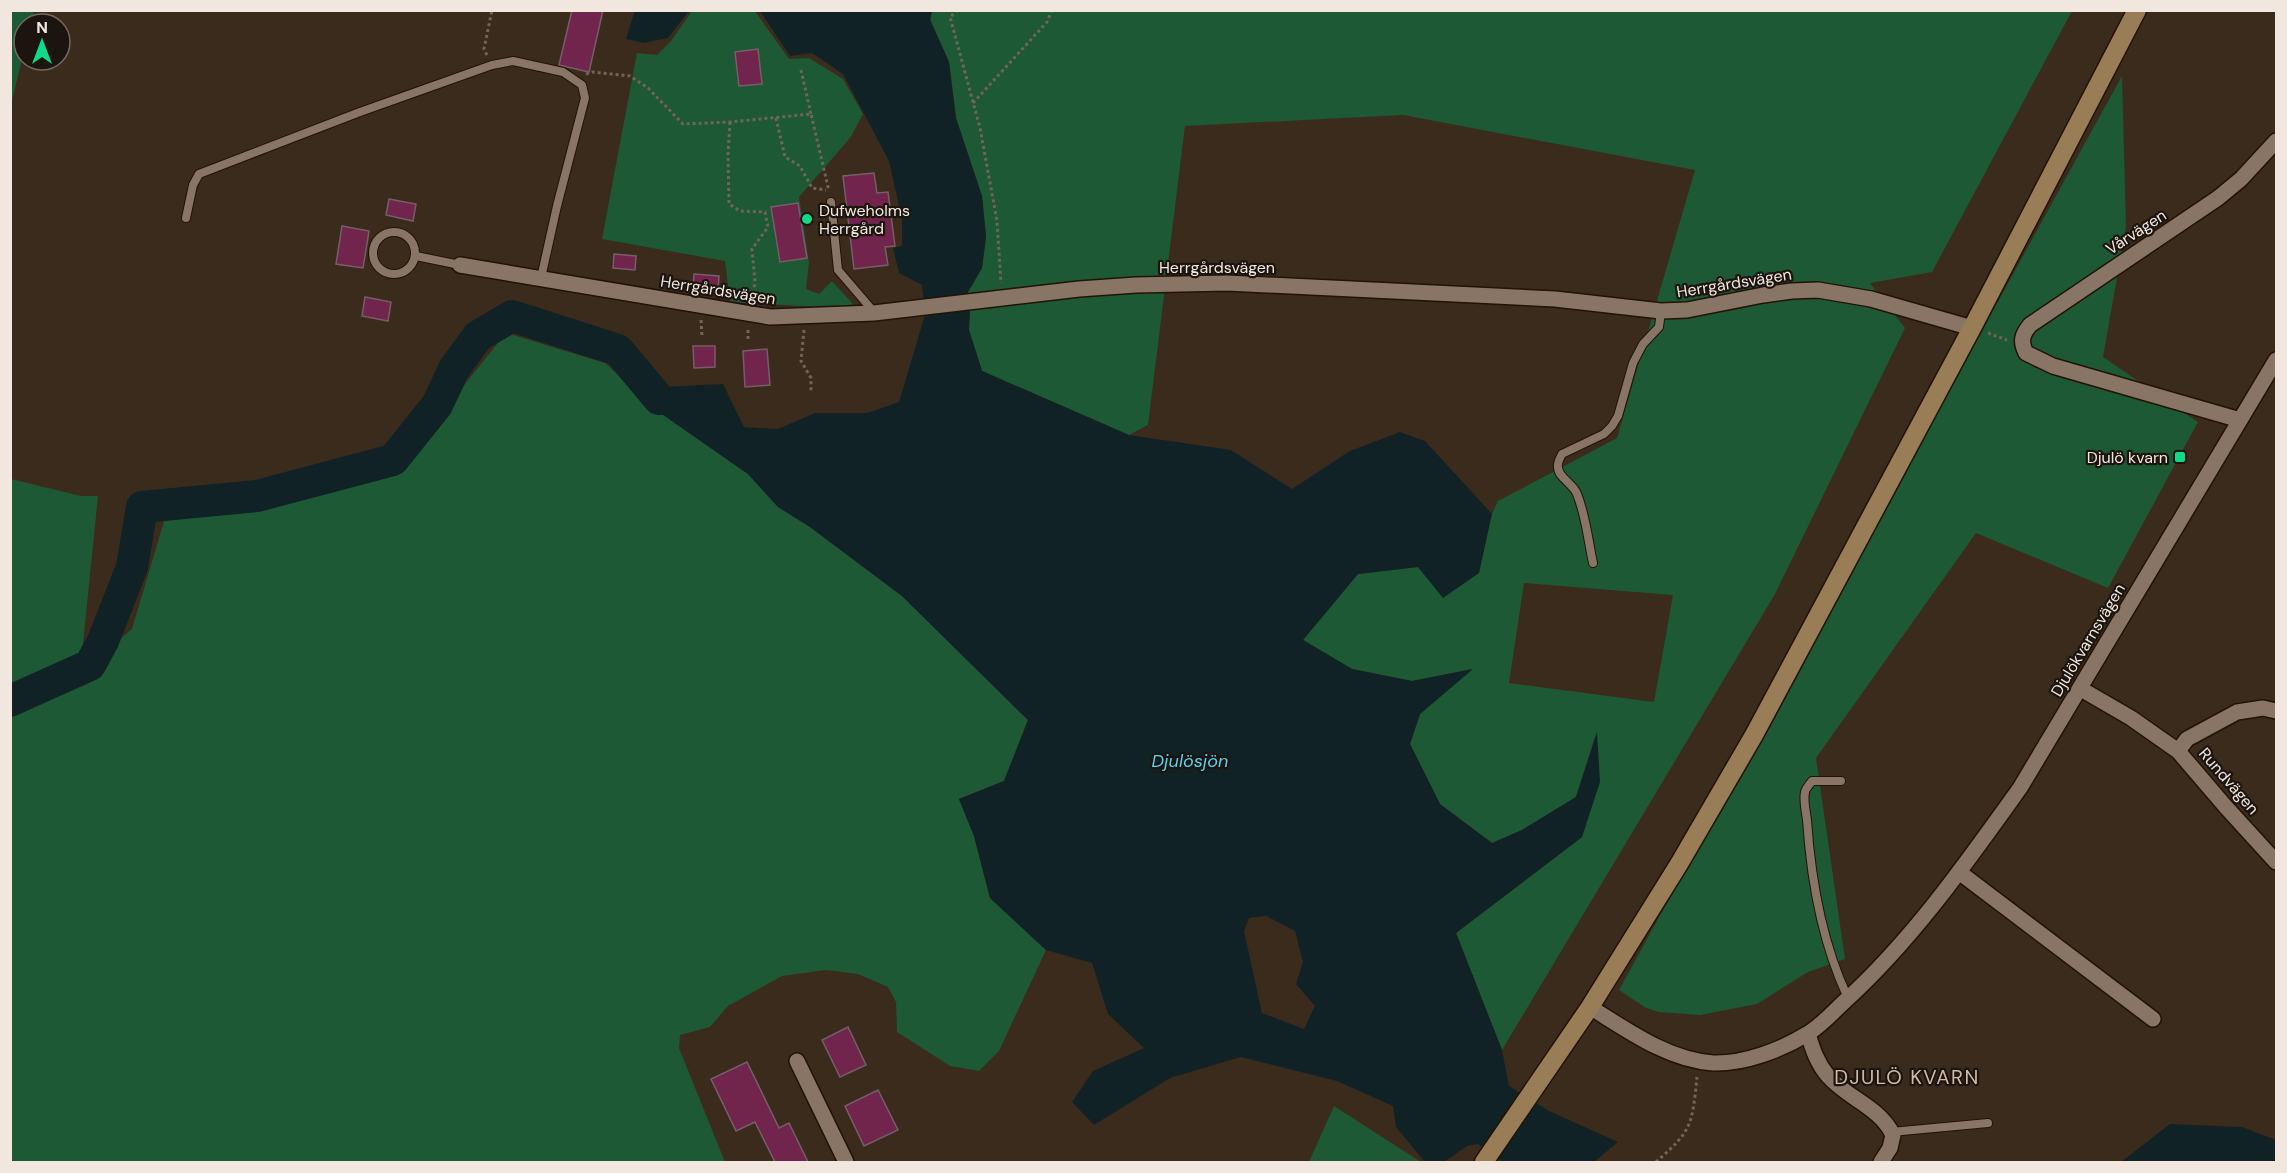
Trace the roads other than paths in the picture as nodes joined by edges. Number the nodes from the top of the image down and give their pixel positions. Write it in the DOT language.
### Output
graph roads {
  1 [pos="2138,10"];
  2 [pos="2277,141"];
  3 [pos="831,202"];
  4 [pos="186,219"];
  5 [pos="416,256"];
  6 [pos="460,265"];
  7 [pos="541,278"];
  8 [pos="1660,311"];
  9 [pos="874,313"];
  10 [pos="1971,328"];
  11 [pos="2277,360"];
  12 [pos="2240,420"];
  13 [pos="1593,563"];
  14 [pos="2081,689"];
  15 [pos="2277,711"];
  16 [pos="2178,751"];
  17 [pos="1840,781"];
  18 [pos="2277,861"];
  19 [pos="1959,872"];
  20 [pos="1848,998"];
  21 [pos="1590,1007"];
  22 [pos="2153,1019"];
  23 [pos="1808,1034"];
  24 [pos="797,1061"];
  25 [pos="1988,1123"];
  26 [pos="1892,1132"];
  27 [pos="1487,1158"];
  28 [pos="846,1162"];
  29 [pos="1881,1162"];
  1 -- 10 [label="main road"];
  2 -- 12 [label="street, Vårvägen"];
  3 -- 9 [label="lane"];
  4 -- 7 [label="lane"];
  5 -- 5 [label="lane"];
  5 -- 6 [label="lane"];
  6 -- 7 [label="street, Herrgårdsvägen"];
  7 -- 9 [label="street, Herrgårdsvägen"];
  8 -- 9 [label="street, Herrgårdsvägen"];
  8 -- 10 [label="street, Herrgårdsvägen"];
  8 -- 13 [label="lane"];
  10 -- 21 [label="main road"];
  11 -- 12 [label="street, Djulökvarnsvägen"];
  12 -- 14 [label="street, Djulökvarnsvägen"];
  14 -- 16 [label="street, Rundvägen"];
  14 -- 19 [label="street, Djulökvarnsvägen"];
  15 -- 16 [label="street, Rundvägen"];
  16 -- 18 [label="street, Rundvägen"];
  17 -- 20 [label="lane"];
  19 -- 20 [label="street, Djulökvarnsvägen"];
  19 -- 22 [label="street"];
  20 -- 23 [label="street, Djulökvarnsvägen"];
  21 -- 23 [label="street, Djulökvarnsvägen"];
  21 -- 27 [label="main road"];
  23 -- 26 [label="street"];
  24 -- 28 [label="street"];
  25 -- 26 [label="lane"];
  26 -- 29 [label="street"];
}
